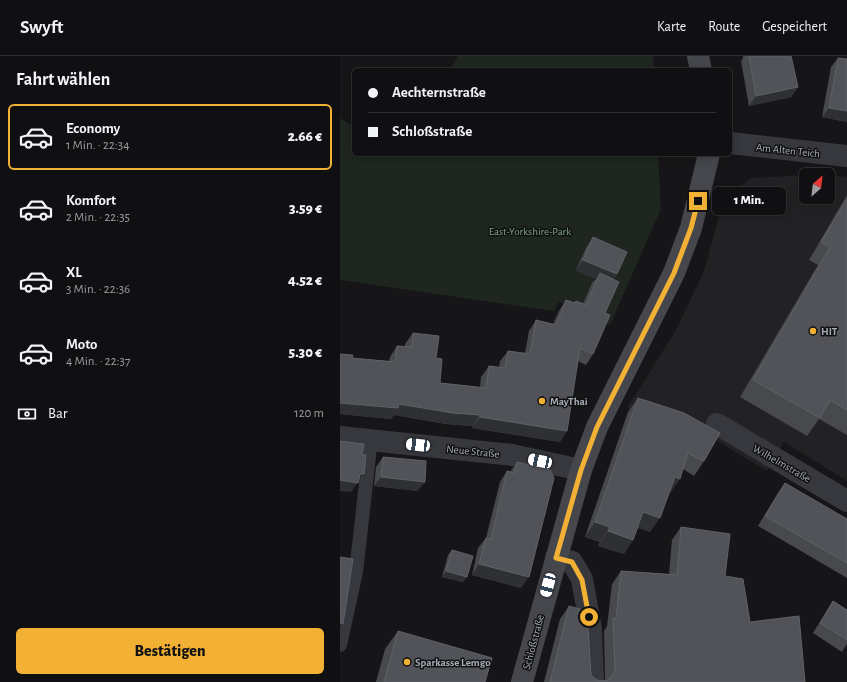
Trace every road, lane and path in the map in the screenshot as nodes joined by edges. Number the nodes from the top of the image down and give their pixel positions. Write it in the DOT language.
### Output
graph roads {
  1 [pos="698,56"];
  2 [pos="701,68"];
  3 [pos="732,143"];
  4 [pos="709,156"];
  5 [pos="847,156"];
  6 [pos="717,424"];
  7 [pos="340,437"];
  8 [pos="371,440"];
  9 [pos="581,470"];
  10 [pos="847,502"];
  11 [pos="556,558"];
  12 [pos="340,645"];
  13 [pos="522,682"];
  14 [pos="593,682"];
  1 -- 2 [label="street"];
  3 -- 5 [label="street, Am Alten Teich"];
  4 -- 9 [label="street, Schloßstraße"];
  6 -- 10 [label="street, Wilhelmstraße"];
  7 -- 8 [label="street, Neue Straße"];
  8 -- 9 [label="street, Neue Straße"];
  8 -- 12 [label="lane"];
  9 -- 11 [label="street, Schloßstraße"];
  11 -- 13 [label="street, Schloßstraße"];
  11 -- 14 [label="street"];
}
